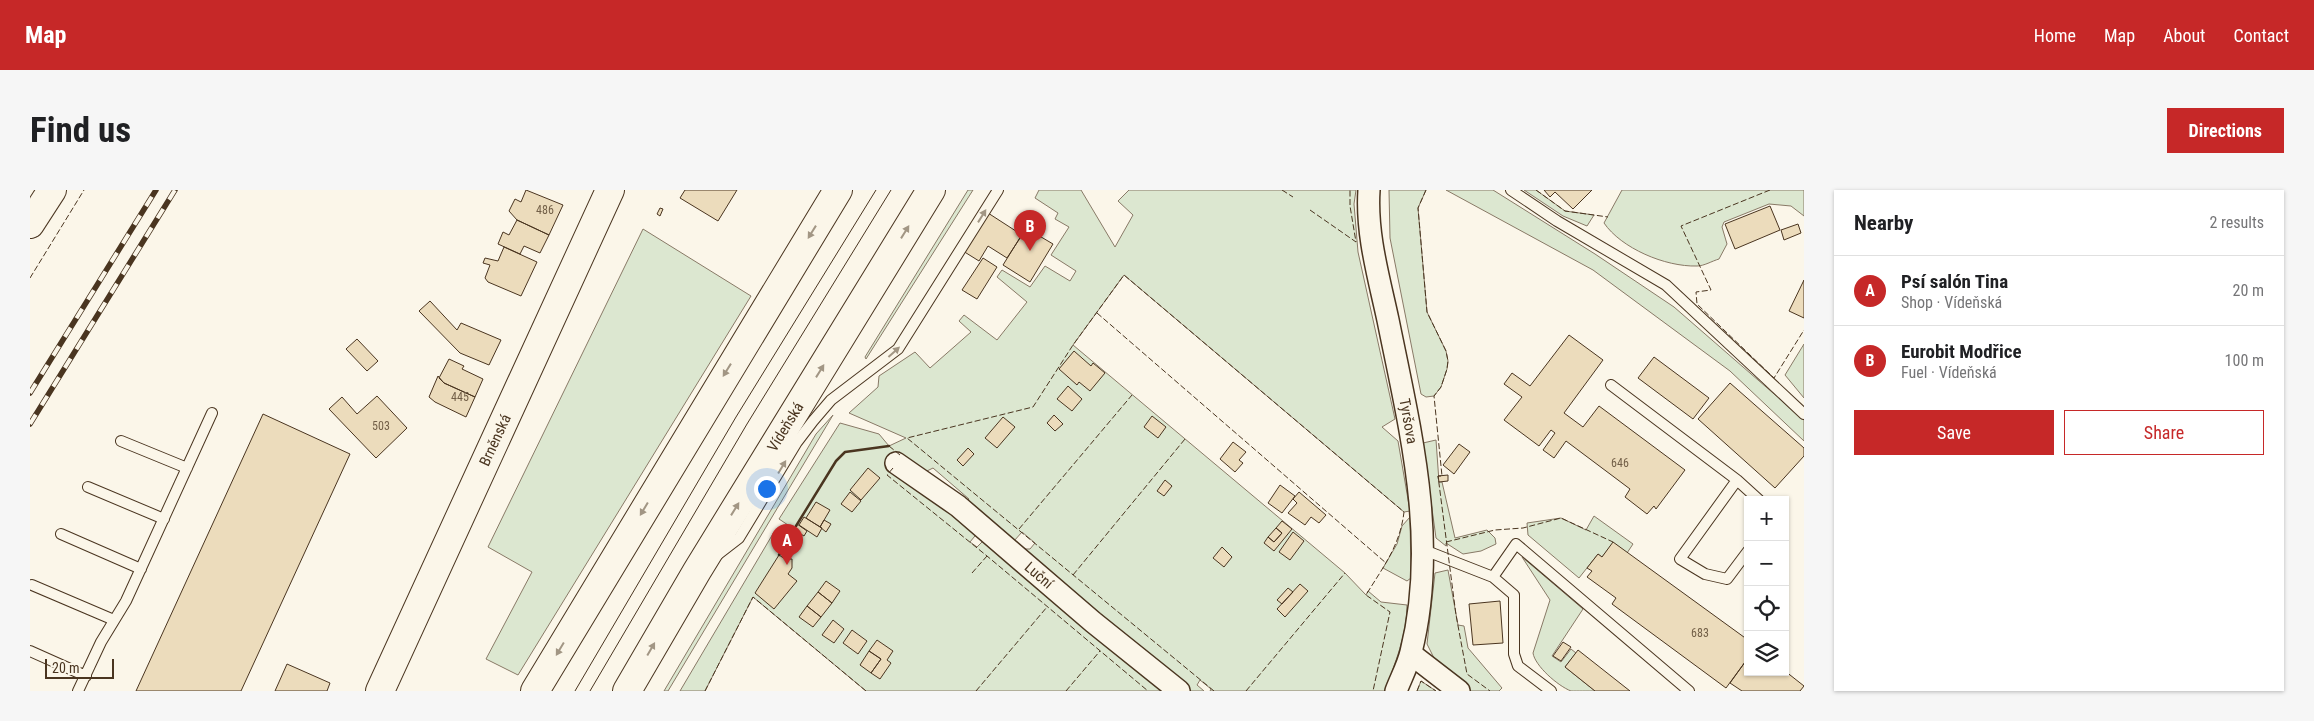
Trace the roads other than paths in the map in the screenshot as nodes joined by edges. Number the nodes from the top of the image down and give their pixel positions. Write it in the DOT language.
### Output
graph roads {
  1 [pos="52,190"];
  2 [pos="610,190"];
  3 [pos="838,190"];
  4 [pos="931,190"];
  5 [pos="998,190"];
  6 [pos="1369,190"];
  7 [pos="1511,190"];
  8 [pos="30,224"];
  9 [pos="1611,385"];
  10 [pos="212,413"];
  11 [pos="1804,414"];
  12 [pos="121,441"];
  13 [pos="896,464"];
  14 [pos="187,468"];
  15 [pos="1737,480"];
  16 [pos="88,487"];
  17 [pos="1755,496"];
  18 [pos="164,519"];
  19 [pos="61,534"];
  20 [pos="1424,550"];
  21 [pos="1744,556"];
  22 [pos="140,570"];
  23 [pos="697,571"];
  24 [pos="1493,577"];
  25 [pos="32,585"];
  26 [pos="114,620"];
  27 [pos="30,651"];
  28 [pos="1411,654"];
  29 [pos="86,676"];
  30 [pos="1457,690"];
  31 [pos="78,691"];
  32 [pos="380,691"];
  33 [pos="535,691"];
  34 [pos="627,691"];
  35 [pos="1179,691"];
  36 [pos="1396,691"];
  37 [pos="1551,691"];
  38 [pos="1689,691"];
  1 -- 8 [label="main road"];
  2 -- 32 [label="main road, Brněnská"];
  3 -- 33 [label="main road, one-way"];
  23 -- 4 [label="main road, Vídeňská, one-way"];
  23 -- 5 [label="lane, one-way"];
  6 -- 20 [label="street, Tyršova"];
  7 -- 11 [label="lane"];
  9 -- 15 [label="lane"];
  10 -- 14 [label="lane"];
  12 -- 14 [label="lane"];
  13 -- 35 [label="street, Luční"];
  14 -- 18 [label="lane"];
  15 -- 17 [label="lane"];
  15 -- 21 [label="lane"];
  16 -- 18 [label="lane"];
  18 -- 22 [label="lane"];
  19 -- 22 [label="lane"];
  20 -- 24 [label="lane"];
  20 -- 28 [label="street, Tyršova"];
  22 -- 26 [label="lane"];
  34 -- 23 [label="main road, Vídeňská, one-way"];
  24 -- 37 [label="lane"];
  24 -- 38 [label="lane"];
  25 -- 26 [label="lane"];
  26 -- 29 [label="lane"];
  27 -- 29 [label="lane"];
  28 -- 30 [label="street"];
  28 -- 36 [label="street, Tyršova"];
  29 -- 31 [label="lane"];
}
